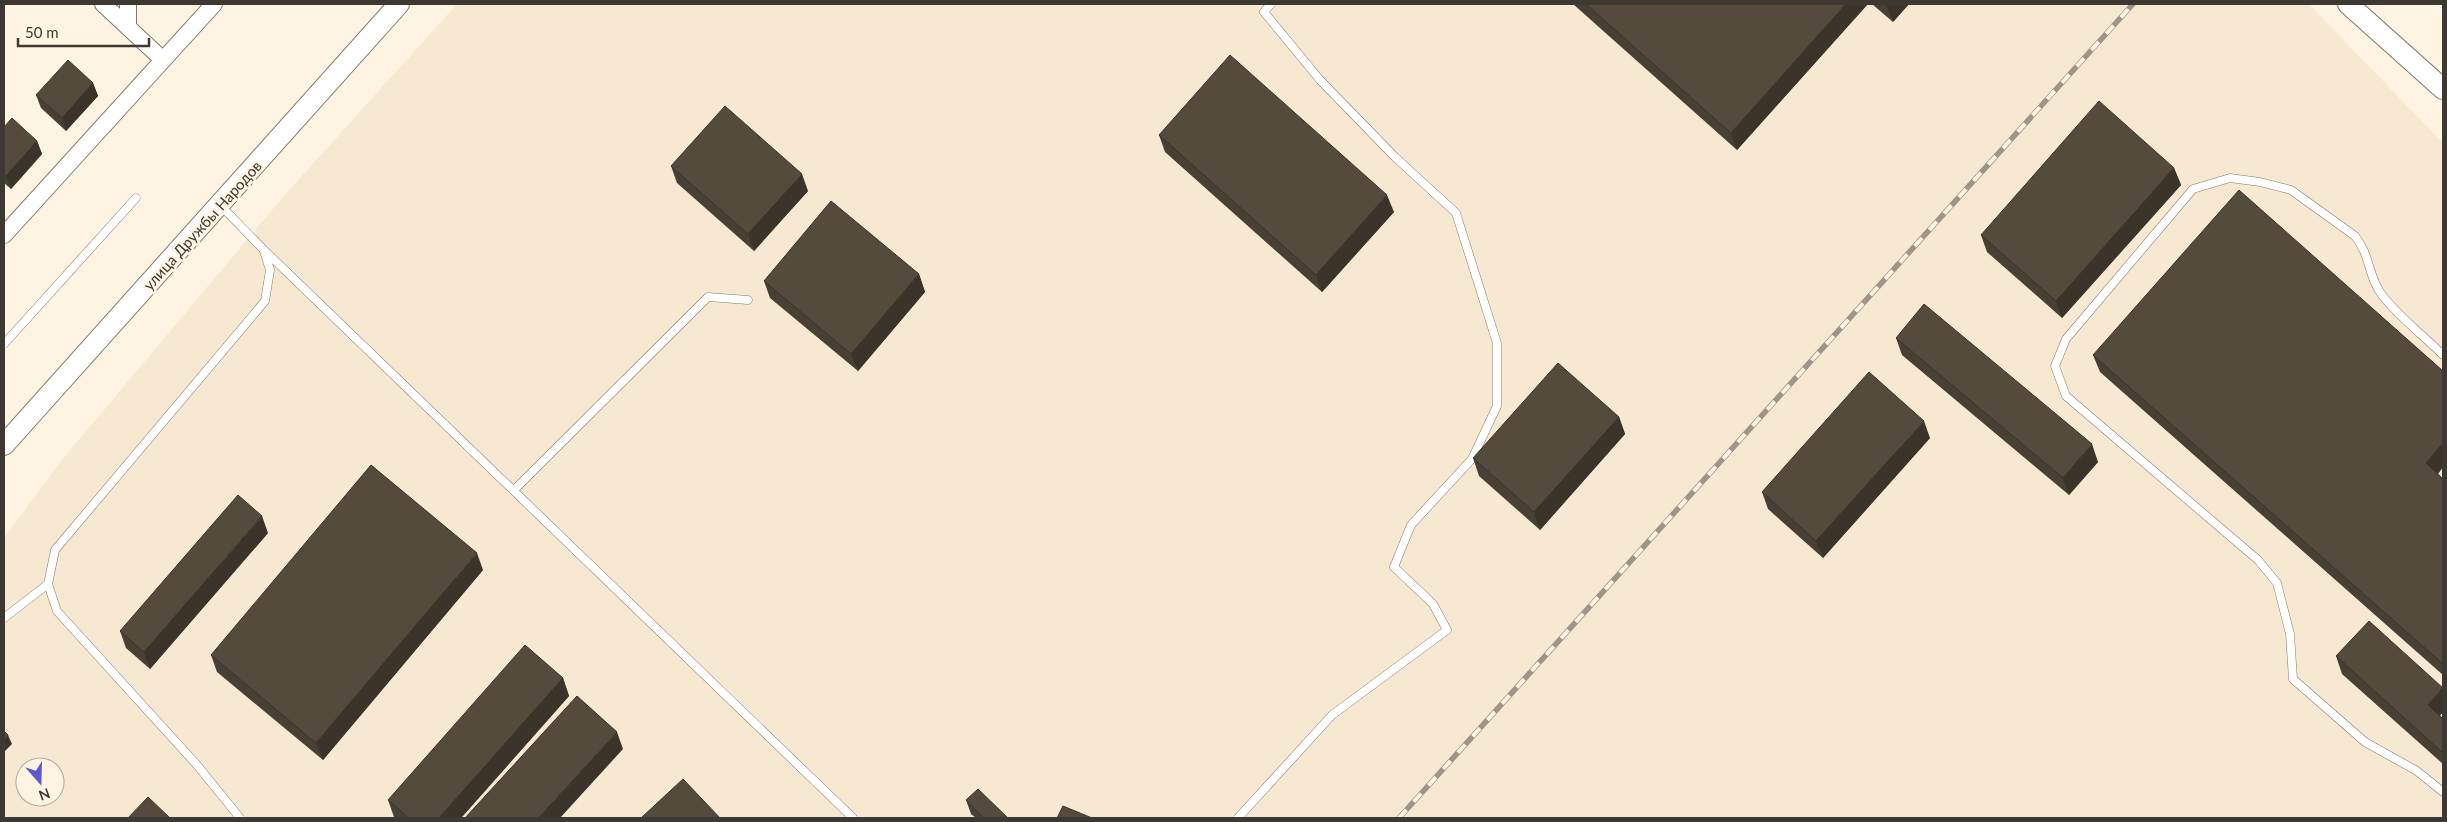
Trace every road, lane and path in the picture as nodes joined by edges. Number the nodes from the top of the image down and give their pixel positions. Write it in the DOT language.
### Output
graph roads {
  1 [pos="103,4"];
  2 [pos="128,4"];
  3 [pos="214,4"];
  4 [pos="399,4"];
  5 [pos="1271,4"];
  6 [pos="2348,4"];
  7 [pos="128,27"];
  8 [pos="162,59"];
  9 [pos="2443,89"];
  10 [pos="136,198"];
  11 [pos="220,205"];
  12 [pos="4,235"];
  13 [pos="264,250"];
  14 [pos="748,300"];
  15 [pos="4,344"];
  16 [pos="2443,355"];
  17 [pos="4,445"];
  18 [pos="514,490"];
  19 [pos="48,584"];
  20 [pos="4,618"];
  21 [pos="2443,792"];
  22 [pos="240,818"];
  23 [pos="854,818"];
  24 [pos="1238,818"];
  1 -- 7 [label="street"];
  2 -- 7 [label="street"];
  3 -- 8 [label="street"];
  4 -- 11 [label="street, улица Дружбы Народов"];
  5 -- 24 [label="lane"];
  6 -- 9 [label="street"];
  7 -- 8 [label="street"];
  8 -- 12 [label="street"];
  10 -- 15 [label="lane"];
  11 -- 13 [label="lane"];
  11 -- 17 [label="street, улица Дружбы Народов"];
  13 -- 18 [label="lane"];
  13 -- 19 [label="lane"];
  14 -- 18 [label="lane"];
  16 -- 21 [label="lane"];
  18 -- 23 [label="lane"];
  19 -- 20 [label="lane"];
  19 -- 22 [label="lane"];
}
